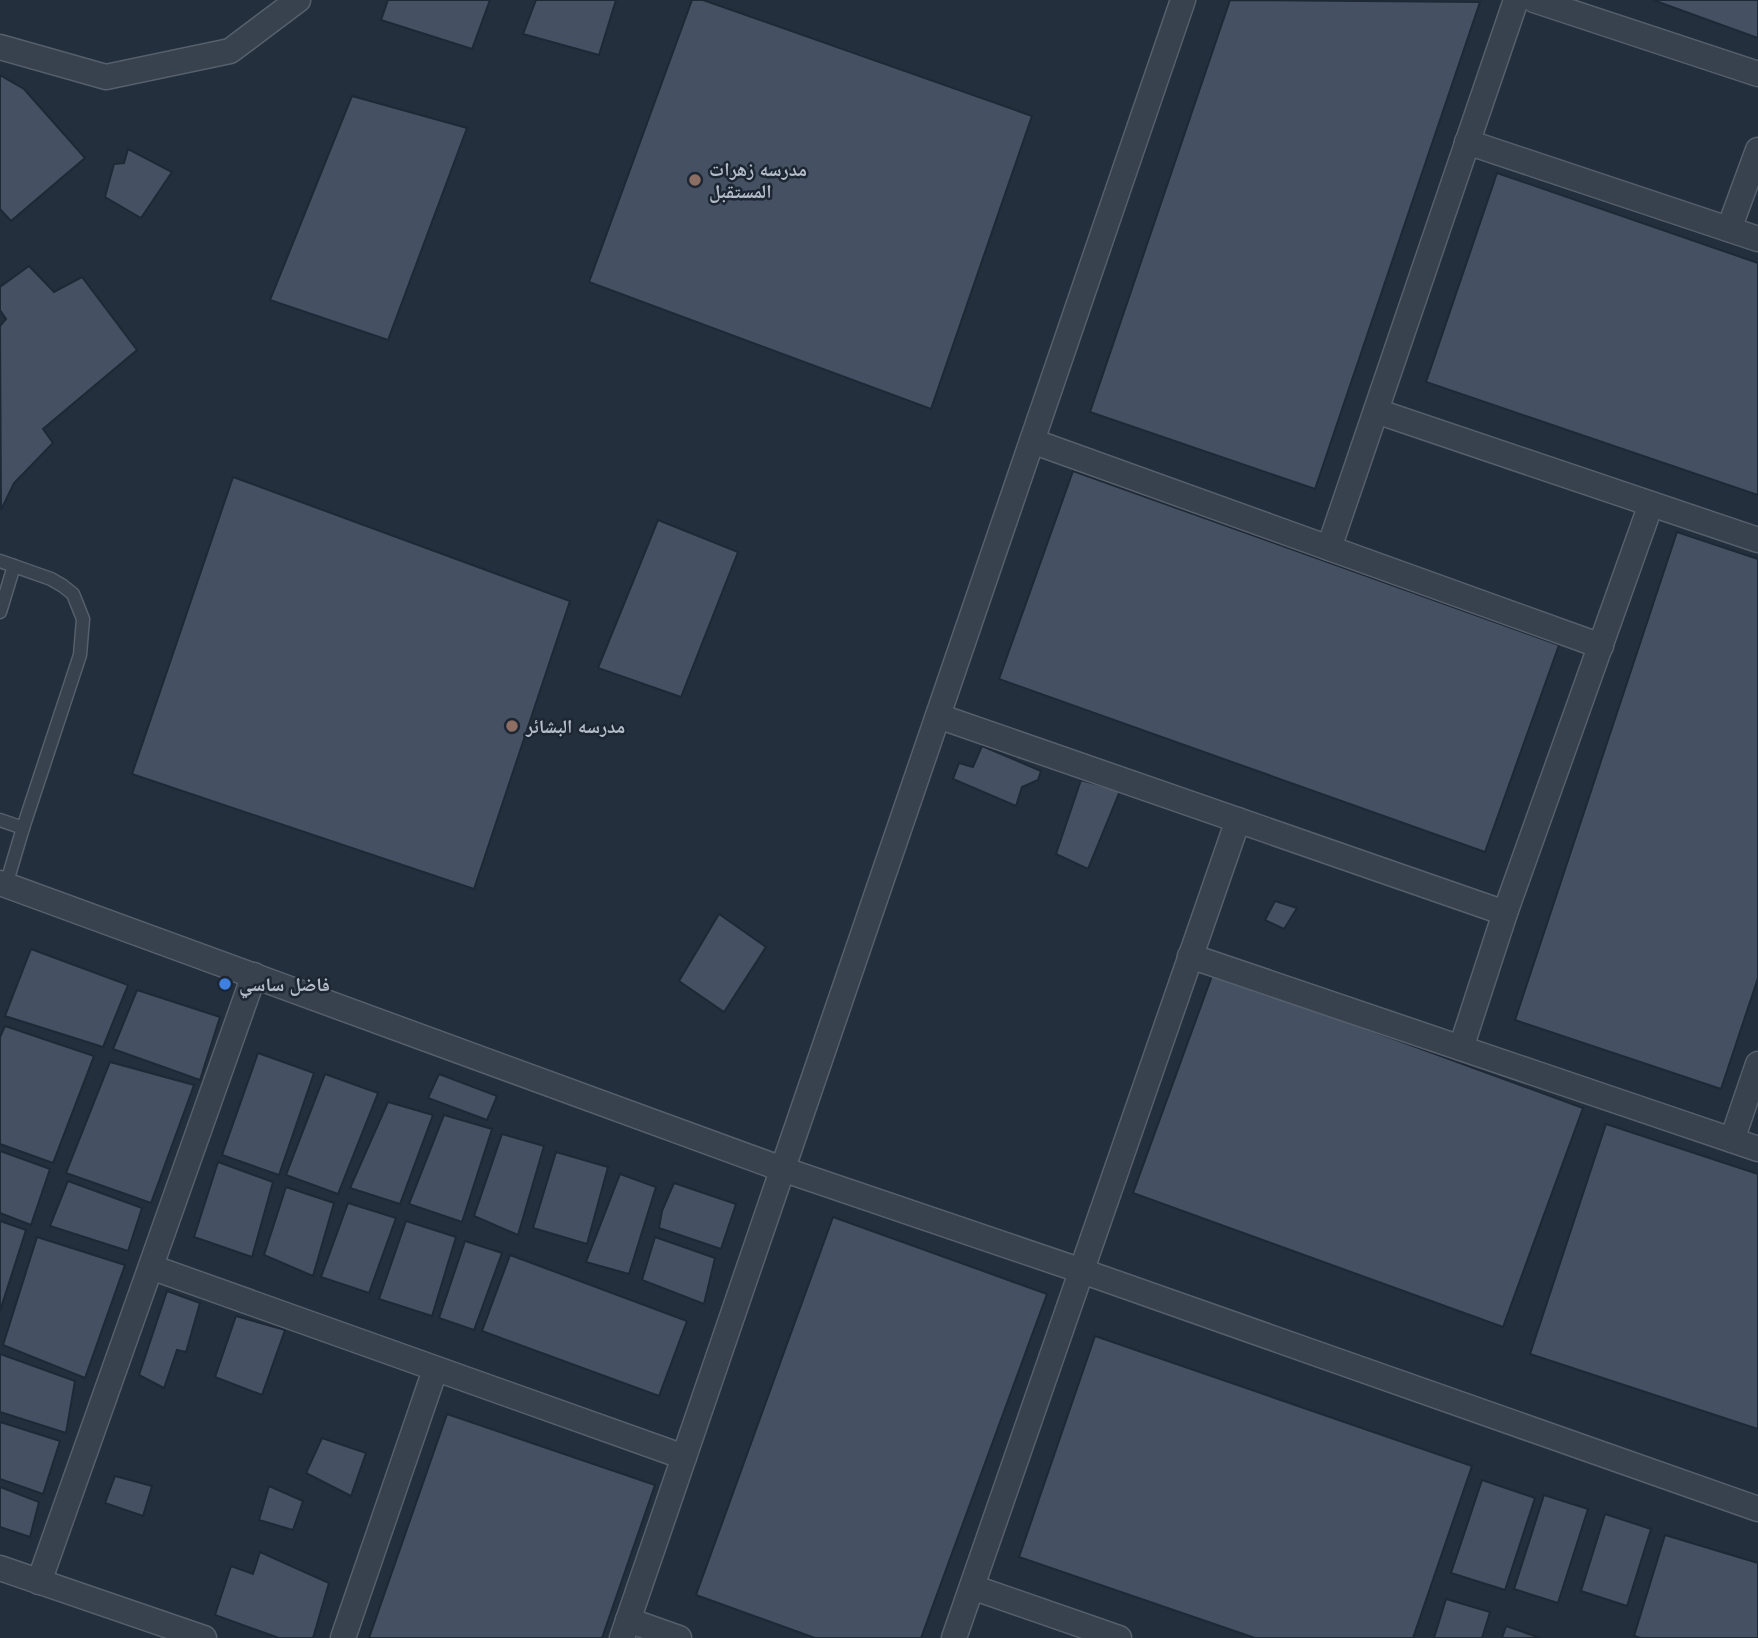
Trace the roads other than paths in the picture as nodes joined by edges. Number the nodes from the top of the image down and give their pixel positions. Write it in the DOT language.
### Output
graph roads {
  1 [pos="298,0"];
  2 [pos="1183,0"];
  3 [pos="1516,0"];
  4 [pos="1534,0"];
  5 [pos="0,47"];
  6 [pos="1758,74"];
  7 [pos="1467,142"];
  8 [pos="1758,150"];
  9 [pos="1729,229"];
  10 [pos="1758,239"];
  11 [pos="1376,411"];
  12 [pos="1032,441"];
  13 [pos="1651,503"];
  14 [pos="1758,540"];
  15 [pos="1329,548"];
  16 [pos="0,561"];
  17 [pos="14,566"];
  18 [pos="0,612"];
  19 [pos="1601,646"];
  20 [pos="938,716"];
  21 [pos="1238,820"];
  22 [pos="0,821"];
  23 [pos="23,828"];
  24 [pos="2,891"];
  25 [pos="1505,913"];
  26 [pos="1190,956"];
  27 [pos="254,975"];
  28 [pos="1461,1048"];
  29 [pos="1758,1064"];
  30 [pos="1732,1140"];
  31 [pos="1758,1149"];
  32 [pos="782,1170"];
  33 [pos="150,1267"];
  34 [pos="1082,1271"];
  35 [pos="435,1370"];
  36 [pos="684,1457"];
  37 [pos="1758,1509"];
  38 [pos="0,1568"];
  39 [pos="39,1582"];
  40 [pos="972,1587"];
  41 [pos="625,1629"];
  42 [pos="204,1638"];
  43 [pos="343,1638"];
  44 [pos="679,1638"];
  45 [pos="954,1638"];
  46 [pos="1119,1638"];
  1 -- 5 [label="street"];
  2 -- 12 [label="street"];
  3 -- 7 [label="street"];
  4 -- 6 [label="street"];
  7 -- 9 [label="street"];
  7 -- 11 [label="street"];
  8 -- 9 [label="street"];
  9 -- 10 [label="street"];
  11 -- 13 [label="street"];
  11 -- 15 [label="street"];
  12 -- 15 [label="street"];
  12 -- 20 [label="street"];
  13 -- 14 [label="street"];
  13 -- 19 [label="street"];
  15 -- 19 [label="street"];
  16 -- 17 [label="lane"];
  17 -- 18 [label="lane"];
  17 -- 23 [label="lane"];
  19 -- 25 [label="street"];
  20 -- 21 [label="street"];
  20 -- 32 [label="street"];
  21 -- 25 [label="street"];
  21 -- 26 [label="street"];
  22 -- 23 [label="lane"];
  23 -- 24 [label="lane"];
  24 -- 27 [label="street"];
  25 -- 28 [label="street"];
  26 -- 28 [label="street"];
  26 -- 34 [label="street"];
  27 -- 32 [label="street"];
  27 -- 33 [label="street"];
  28 -- 30 [label="street"];
  29 -- 30 [label="street"];
  30 -- 31 [label="street"];
  32 -- 34 [label="street"];
  32 -- 36 [label="street"];
  33 -- 35 [label="street"];
  33 -- 39 [label="street"];
  34 -- 37 [label="street"];
  34 -- 40 [label="street"];
  35 -- 36 [label="street"];
  35 -- 43 [label="street"];
  36 -- 41 [label="street"];
  38 -- 39 [label="street"];
  39 -- 42 [label="street"];
  40 -- 45 [label="street"];
  40 -- 46 [label="street"];
  41 -- 44 [label="street"];
}
